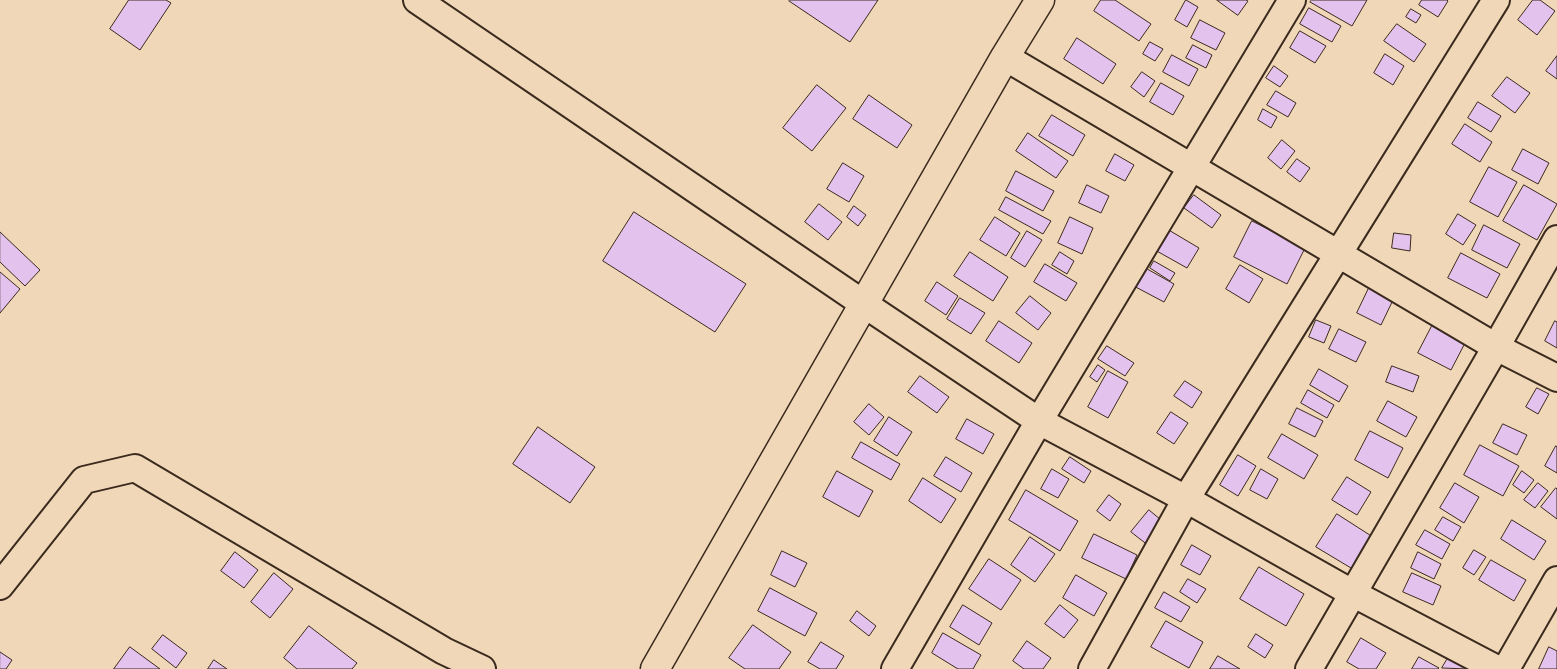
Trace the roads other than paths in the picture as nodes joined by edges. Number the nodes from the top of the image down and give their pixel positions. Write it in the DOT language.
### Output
graph roads {
  1 [pos="416,0"];
  2 [pos="1040,0"];
  3 [pos="1292,0"];
  4 [pos="1496,0"];
  5 [pos="1004,57"];
  6 [pos="1192,166"];
  7 [pos="1557,239"];
  8 [pos="1338,254"];
  9 [pos="864,304"];
  10 [pos="1496,347"];
  11 [pos="1557,378"];
  12 [pos="1039,421"];
  13 [pos="1186,500"];
  14 [pos="1557,580"];
  15 [pos="0,586"];
  16 [pos="1354,594"];
  17 [pos="482,669"];
  18 [pos="655,669"];
  19 [pos="895,669"];
  20 [pos="1092,669"];
  21 [pos="1309,669"];
  22 [pos="1496,669"];
  23 [pos="1506,669"];
  1 -- 9 [label="street"];
  2 -- 5 [label="street"];
  3 -- 6 [label="street"];
  4 -- 8 [label="street"];
  5 -- 6 [label="street"];
  5 -- 9 [label="street"];
  6 -- 8 [label="street"];
  6 -- 12 [label="street"];
  7 -- 10 [label="street"];
  8 -- 10 [label="street"];
  8 -- 13 [label="street"];
  9 -- 12 [label="street"];
  9 -- 18 [label="street"];
  10 -- 11 [label="street"];
  10 -- 16 [label="street"];
  12 -- 13 [label="street"];
  12 -- 19 [label="street"];
  13 -- 16 [label="street"];
  13 -- 20 [label="street"];
  14 -- 23 [label="street"];
  15 -- 17 [label="street"];
  16 -- 21 [label="street"];
  16 -- 22 [label="street"];
}
